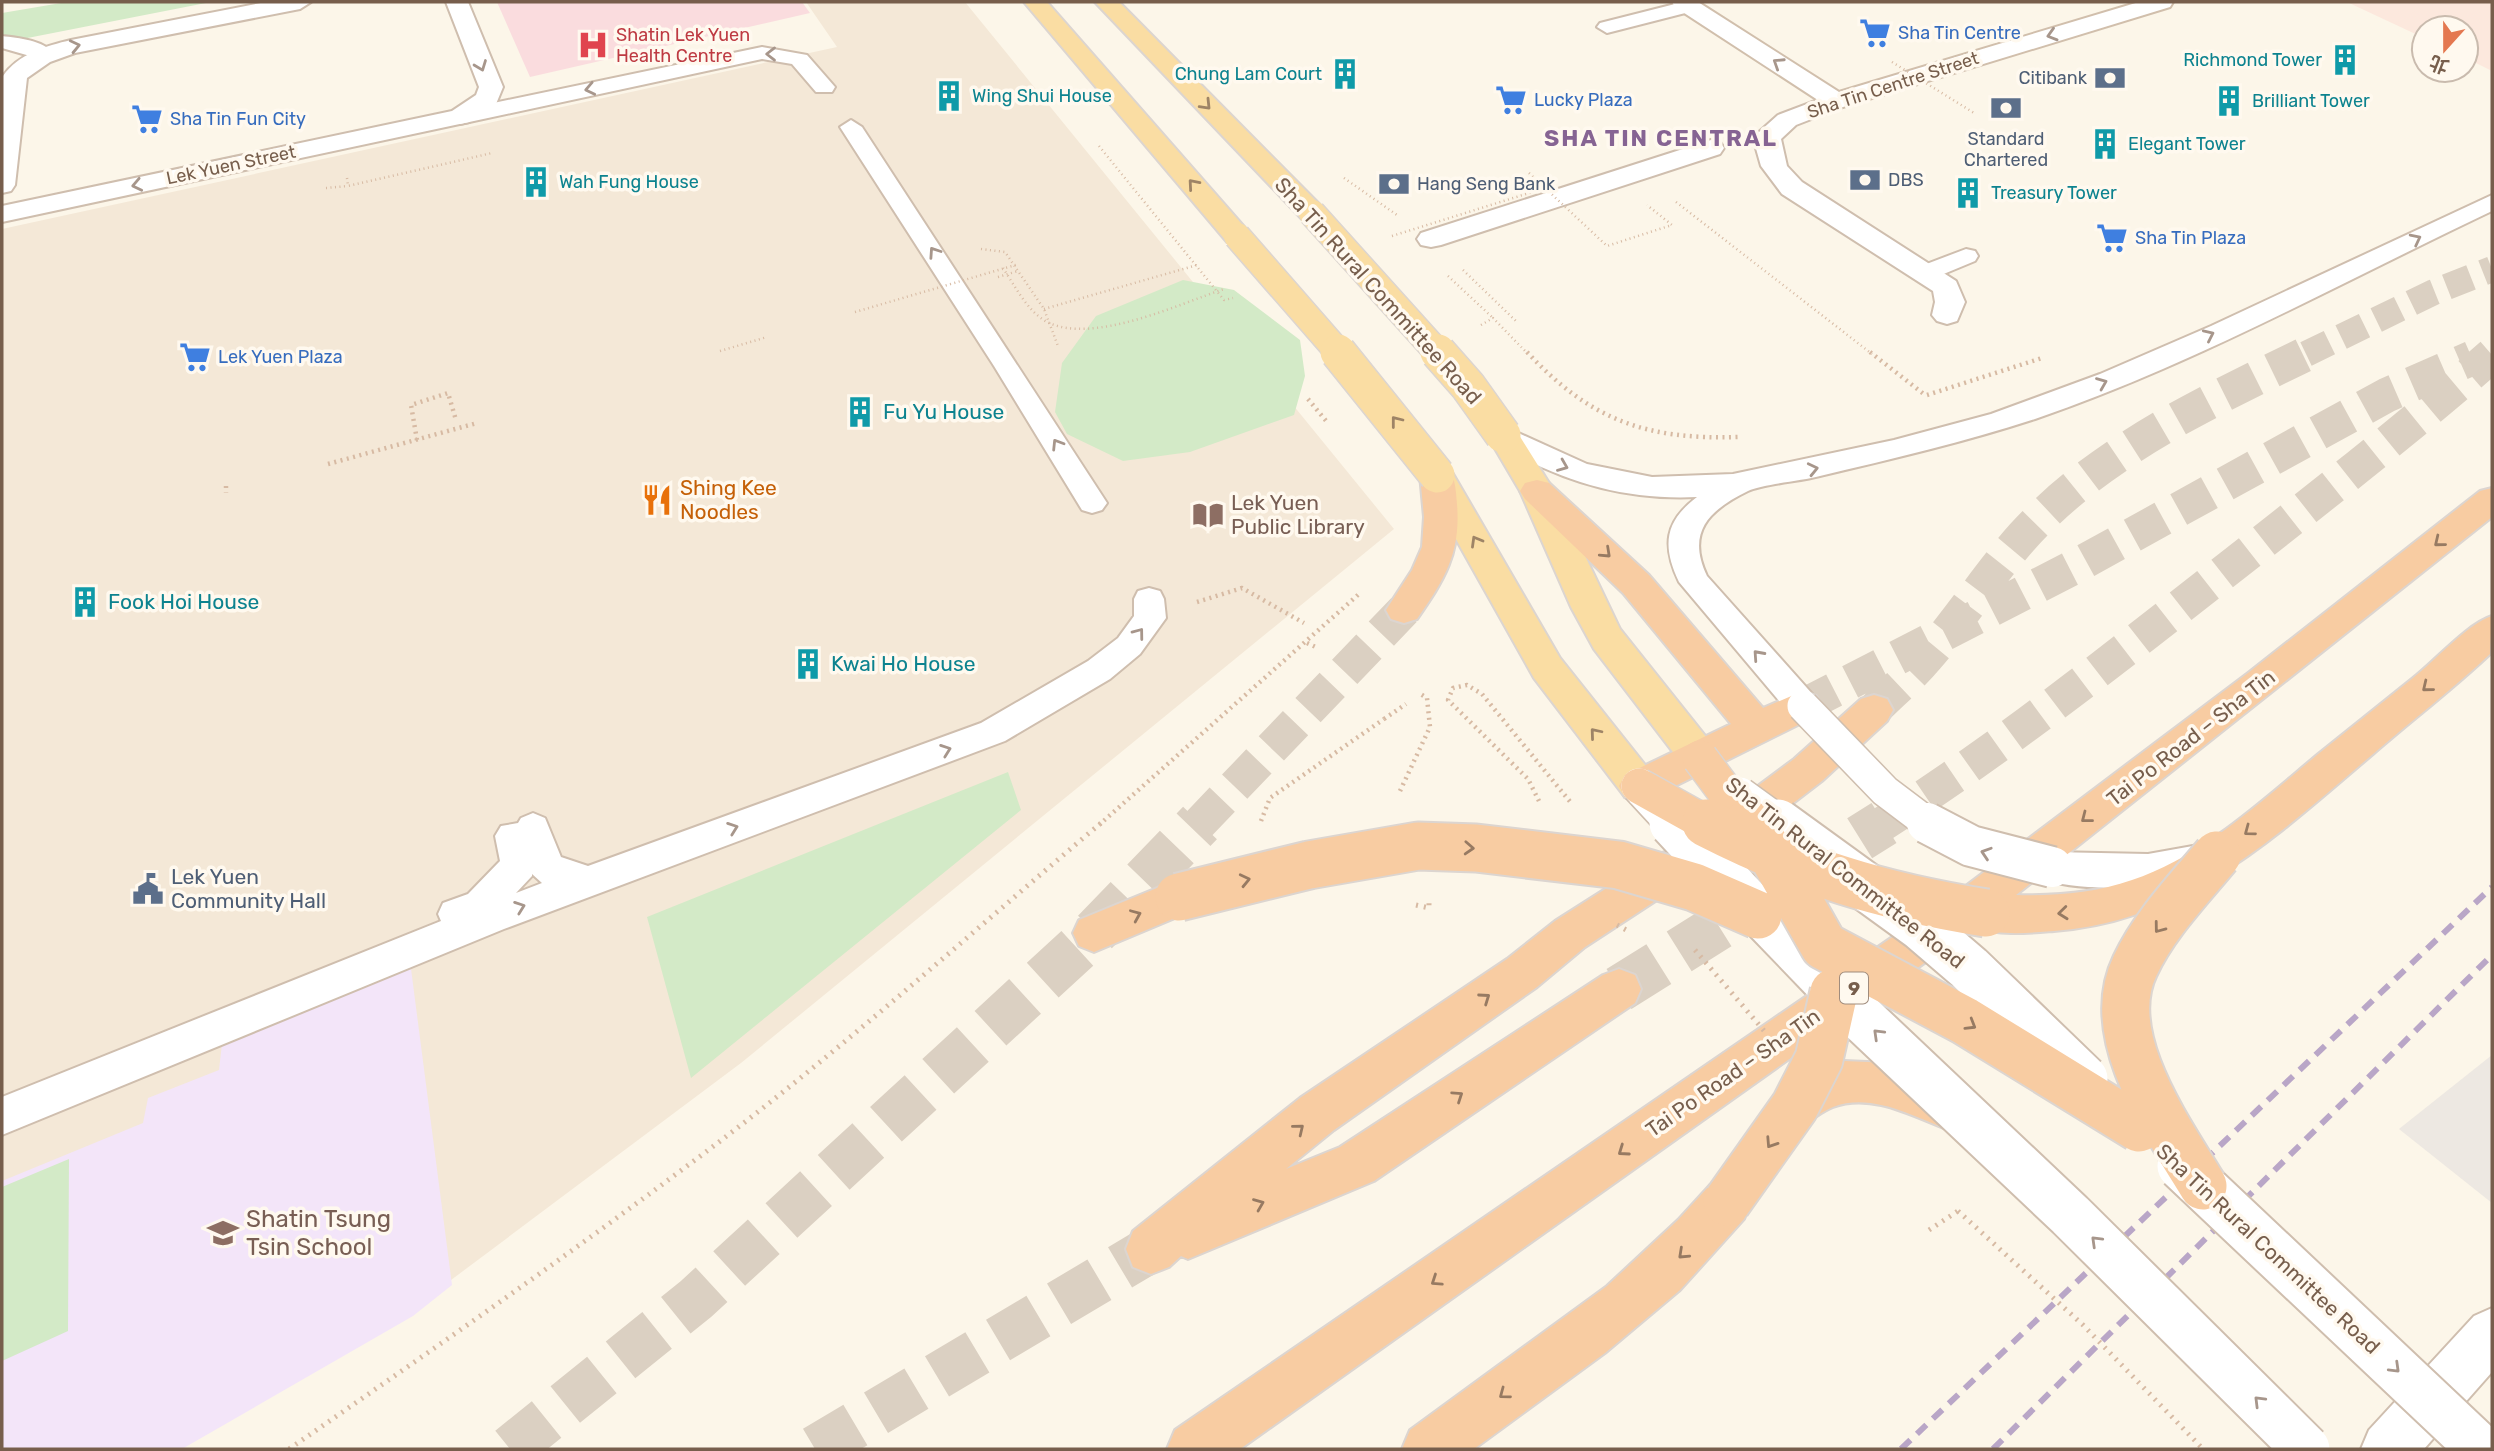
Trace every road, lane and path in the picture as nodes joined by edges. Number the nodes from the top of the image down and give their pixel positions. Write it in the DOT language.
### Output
graph roads {
  1 [pos="300,2"];
  2 [pos="458,2"];
  3 [pos="1035,2"];
  4 [pos="1106,2"];
  5 [pos="2162,2"];
  6 [pos="1687,4"];
  7 [pos="2125,7"];
  8 [pos="1607,27"];
  9 [pos="2,42"];
  10 [pos="44,54"];
  11 [pos="1892,62"];
  12 [pos="824,87"];
  13 [pos="1836,101"];
  14 [pos="1973,113"];
  15 [pos="460,117"];
  16 [pos="851,127"];
  17 [pos="1095,140"];
  18 [pos="1711,148"];
  19 [pos="1636,171"];
  20 [pos="1529,173"];
  21 [pos="2,186"];
  22 [pos="2492,202"];
  23 [pos="1647,205"];
  24 [pos="2,214"];
  25 [pos="1431,239"];
  26 [pos="973,248"];
  27 [pos="1966,256"];
  28 [pos="1019,264"];
  29 [pos="1196,266"];
  30 [pos="1018,271"];
  31 [pos="1926,273"];
  32 [pos="997,277"];
  33 [pos="1224,300"];
  34 [pos="1044,309"];
  35 [pos="855,312"];
  36 [pos="1947,315"];
  37 [pos="766,337"];
  38 [pos="1058,346"];
  39 [pos="720,351"];
  40 [pos="1305,388"];
  41 [pos="1926,395"];
  42 [pos="456,420"];
  43 [pos="477,423"];
  44 [pos="1328,423"];
  45 [pos="1503,435"];
  46 [pos="418,440"];
  47 [pos="328,464"];
  48 [pos="1437,475"];
  49 [pos="1746,482"];
  50 [pos="226,486"];
  51 [pos="1537,491"];
  52 [pos="226,493"];
  53 [pos="2492,499"];
  54 [pos="1092,503"];
  55 [pos="1369,584"];
  56 [pos="1149,609"];
  57 [pos="1404,610"];
  58 [pos="1304,623"];
  59 [pos="2492,630"];
  60 [pos="1307,643"];
  61 [pos="1318,648"];
  62 [pos="1406,704"];
  63 [pos="1803,706"];
  64 [pos="1874,710"];
  65 [pos="1758,729"];
  66 [pos="1700,758"];
  67 [pos="1639,786"];
  68 [pos="1573,805"];
  69 [pos="1536,809"];
  70 [pos="1267,828"];
  71 [pos="2217,855"];
  72 [pos="1773,856"];
  73 [pos="589,882"];
  74 [pos="1877,892"];
  75 [pos="1758,915"];
  76 [pos="1094,933"];
  77 [pos="1686,940"];
  78 [pos="1824,946"];
  79 [pos="1619,989"];
  80 [pos="1835,992"];
  81 [pos="1766,1029"];
  82 [pos="2,1094"];
  83 [pos="1795,1106"];
  84 [pos="1957,1112"];
  85 [pos="2,1116"];
  86 [pos="2138,1128"];
  87 [pos="2203,1186"];
  88 [pos="1929,1230"];
  89 [pos="2492,1334"];
  90 [pos="289,1449"];
  91 [pos="1194,1449"];
  92 [pos="1429,1449"];
  93 [pos="2203,1449"];
  94 [pos="2306,1449"];
  95 [pos="2388,1449"];
  96 [pos="2481,1449"];
  10 -- 1 [label="street, one-way"];
  2 -- 15 [label="street, Lek Yuen Street, one-way"];
  48 -- 3 [label="main road, one-way, bridge"];
  4 -- 45 [label="main road, Sha Tin Rural Committee Road, one-way, bridge"];
  5 -- 7 [label="street, Sha Tin Centre Street"];
  6 -- 8 [label="lane"];
  13 -- 6 [label="street, one-way"];
  7 -- 13 [label="street, Sha Tin Centre Street, one-way"];
  9 -- 10 [label="lane"];
  10 -- 21 [label="street"];
  11 -- 14 [label="path, bridge"];
  12 -- 15 [label="lane, Lek Yuen Street, one-way"];
  13 -- 31 [label="street, Sha Tin Centre Street"];
  15 -- 24 [label="street, Lek Yuen Street, one-way"];
  54 -- 16 [label="lane, one-way"];
  17 -- 29 [label="path"];
  18 -- 19 [label="street"];
  19 -- 25 [label="street"];
  19 -- 41 [label="path"];
  20 -- 23 [label="path, bridge"];
  49 -- 22 [label="lane, one-way"];
  26 -- 30 [label="path"];
  27 -- 31 [label="lane"];
  28 -- 35 [label="path, bridge"];
  29 -- 33 [label="path"];
  29 -- 34 [label="path"];
  30 -- 32 [label="path"];
  30 -- 34 [label="path"];
  31 -- 36 [label="street, Sha Tin Centre Street"];
  34 -- 38 [label="path"];
  37 -- 39 [label="path"];
  40 -- 44 [label="path"];
  42 -- 46 [label="path"];
  43 -- 46 [label="path"];
  45 -- 49 [label="lane, one-way"];
  45 -- 51 [label="main road, Sha Tin Rural Committee Road"];
  46 -- 47 [label="path"];
  48 -- 57 [label="highway"];
  67 -- 48 [label="main road, one-way"];
  63 -- 49 [label="lane, one-way"];
  50 -- 52 [label="path"];
  51 -- 65 [label="highway, one-way"];
  51 -- 66 [label="main road, Sha Tin Rural Committee Road"];
  53 -- 91 [label="highway, Tai Po Road – Sha Tin / 9, one-way"];
  55 -- 60 [label="path"];
  56 -- 58 [label="path"];
  73 -- 56 [label="lane, one-way"];
  59 -- 71 [label="highway, one-way"];
  60 -- 61 [label="path"];
  60 -- 90 [label="path"];
  62 -- 70 [label="path, bridge"];
  63 -- 65 [label="highway"];
  71 -- 63 [label="lane, one-way, bridge"];
  64 -- 79 [label="highway"];
  65 -- 66 [label="highway"];
  66 -- 67 [label="highway"];
  66 -- 72 [label="highway, bridge"];
  66 -- 74 [label="street, Sha Tin Rural Committee Road, bridge"];
  67 -- 72 [label="highway, bridge"];
  67 -- 75 [label="street, bridge"];
  68 -- 69 [label="path, bridge"];
  71 -- 74 [label="highway, one-way, bridge"];
  71 -- 87 [label="highway, one-way, bridge"];
  72 -- 74 [label="highway, bridge"];
  72 -- 78 [label="highway, bridge"];
  73 -- 82 [label="lane"];
  85 -- 73 [label="lane, one-way"];
  74 -- 86 [label="street, Sha Tin Rural Committee Road, bridge"];
  76 -- 75 [label="highway, one-way, bridge"];
  75 -- 78 [label="highway"];
  75 -- 80 [label="street"];
  77 -- 81 [label="path, bridge"];
  78 -- 80 [label="highway"];
  78 -- 86 [label="highway, one-way, bridge"];
  80 -- 83 [label="highway, bridge"];
  84 -- 80 [label="street, one-way, bridge"];
  83 -- 84 [label="highway, bridge"];
  83 -- 92 [label="highway, one-way, bridge"];
  94 -- 84 [label="street, one-way, bridge"];
  86 -- 87 [label="street, Sha Tin Rural Committee Road, bridge"];
  87 -- 96 [label="street, Sha Tin Rural Committee Road, one-way, bridge"];
  88 -- 93 [label="path, bridge"];
  89 -- 95 [label="street"];
}
